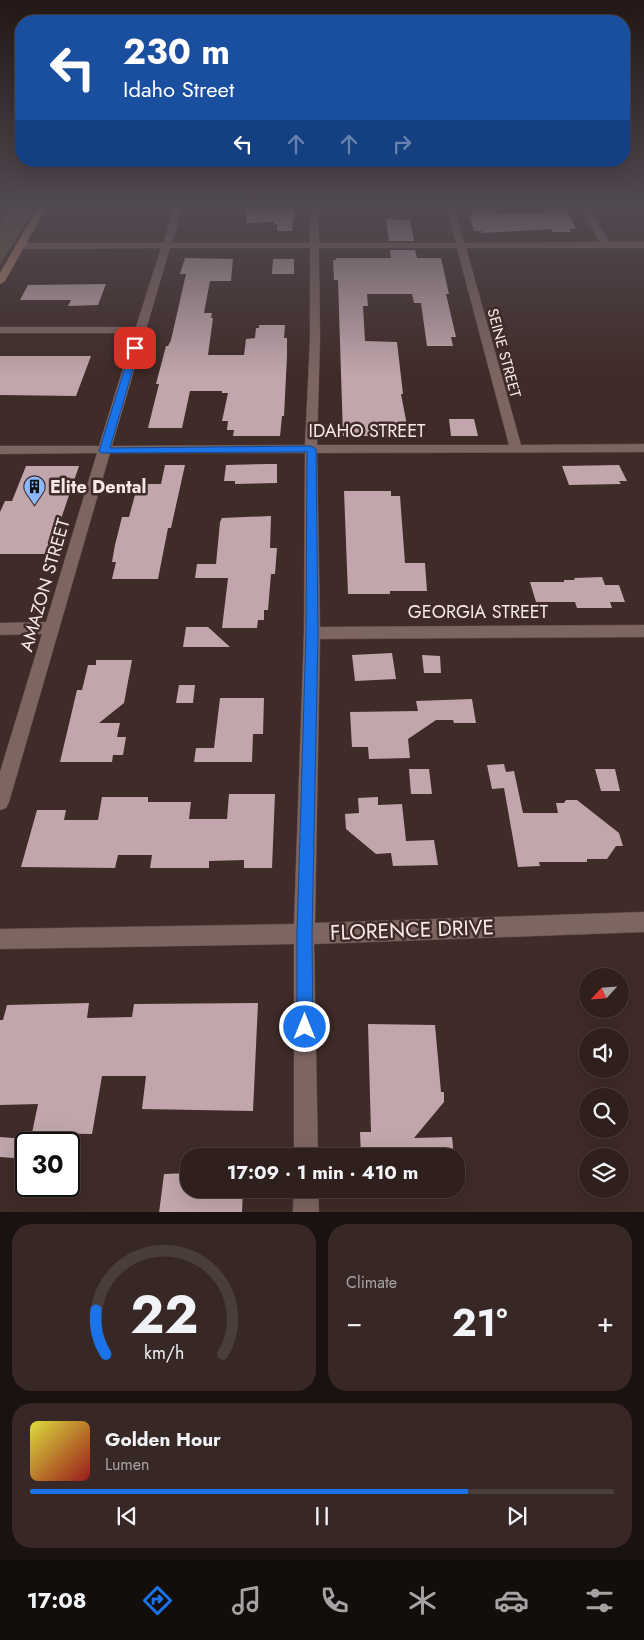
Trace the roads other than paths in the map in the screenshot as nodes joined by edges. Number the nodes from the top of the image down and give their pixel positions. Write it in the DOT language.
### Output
graph roads {
  1 [pos="10,263"];
  2 [pos="162,263"];
  3 [pos="314,263"];
  4 [pos="465,263"];
  5 [pos="0,281"];
  6 [pos="0,330"];
  7 [pos="140,330"];
  8 [pos="644,448"];
  9 [pos="311,449"];
  10 [pos="516,449"];
  11 [pos="0,450"];
  12 [pos="104,451"];
  13 [pos="52,628"];
  14 [pos="0,629"];
  15 [pos="644,631"];
  16 [pos="312,633"];
  17 [pos="0,802"];
  18 [pos="644,922"];
  19 [pos="304,934"];
  20 [pos="0,939"];
  21 [pos="306,1148"];
  22 [pos="306,1198"];
  23 [pos="306,1212"];
  1 -- 5 [label="main road"];
  2 -- 7 [label="street, AMAZON STREET"];
  3 -- 9 [label="street"];
  4 -- 10 [label="street, SEINE STREET"];
  6 -- 7 [label="street"];
  7 -- 12 [label="street, AMAZON STREET"];
  8 -- 10 [label="street, IDAHO STREET"];
  9 -- 10 [label="street, IDAHO STREET"];
  9 -- 12 [label="street, IDAHO STREET"];
  9 -- 16 [label="street"];
  11 -- 12 [label="street, IDAHO STREET"];
  12 -- 13 [label="street, AMAZON STREET"];
  13 -- 14 [label="street"];
  13 -- 17 [label="street, AMAZON STREET"];
  15 -- 16 [label="street, GEORGIA STREET"];
  16 -- 19 [label="street"];
  18 -- 19 [label="street, FLORENCE DRIVE"];
  19 -- 20 [label="street, FLORENCE DRIVE"];
  19 -- 21 [label="street"];
  22 -- 23 [label="street"];
}
